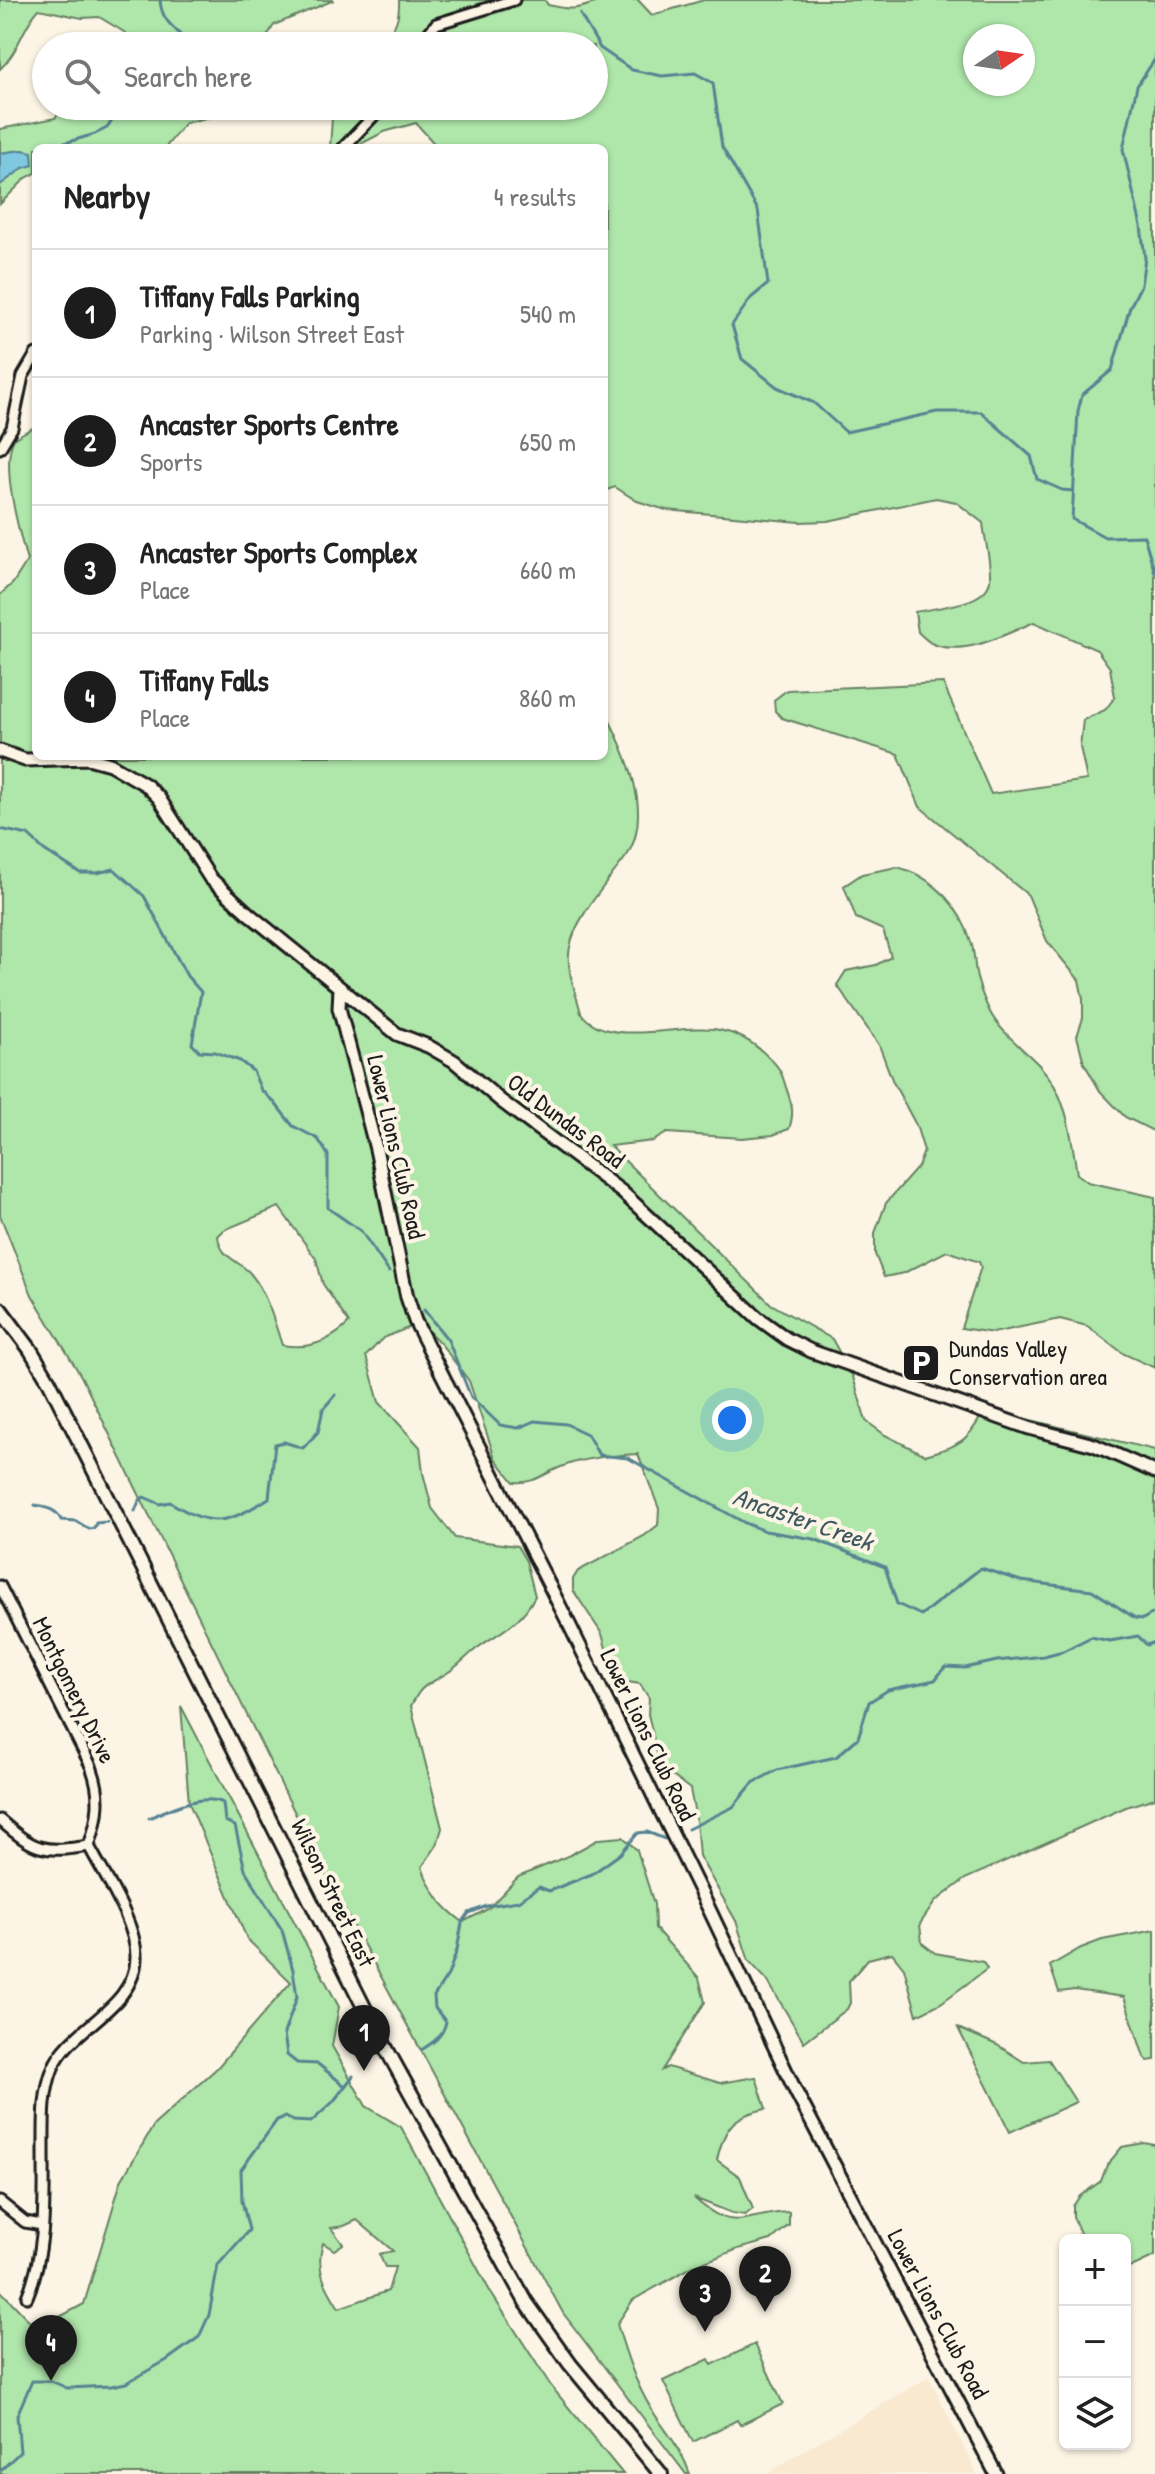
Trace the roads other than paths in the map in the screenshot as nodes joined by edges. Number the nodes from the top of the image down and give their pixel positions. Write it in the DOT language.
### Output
graph roads {
  1 [pos="514,0"];
  2 [pos="429,32"];
  3 [pos="370,120"];
  4 [pos="347,144"];
  5 [pos="32,361"];
  6 [pos="0,448"];
  7 [pos="0,751"];
  8 [pos="32,760"];
  9 [pos="95,760"];
  10 [pos="340,988"];
  11 [pos="0,1309"];
  12 [pos="1155,1472"];
  13 [pos="0,1586"];
  14 [pos="1,1821"];
  15 [pos="89,1846"];
  16 [pos="0,2202"];
  17 [pos="42,2225"];
  18 [pos="27,2297"];
  19 [pos="661,2474"];
  20 [pos="996,2474"];
  1 -- 2 [label="street"];
  3 -- 4 [label="street"];
  5 -- 6 [label="street"];
  7 -- 8 [label="street, Old Dundas Road"];
  9 -- 10 [label="street, Old Dundas Road"];
  10 -- 12 [label="street, Old Dundas Road"];
  10 -- 20 [label="street, Lower Lions Club Road"];
  11 -- 19 [label="main road, Wilson Street East"];
  13 -- 15 [label="street, Montgomery Drive"];
  14 -- 15 [label="street"];
  15 -- 17 [label="street"];
  16 -- 17 [label="street"];
  17 -- 18 [label="street"];
}
